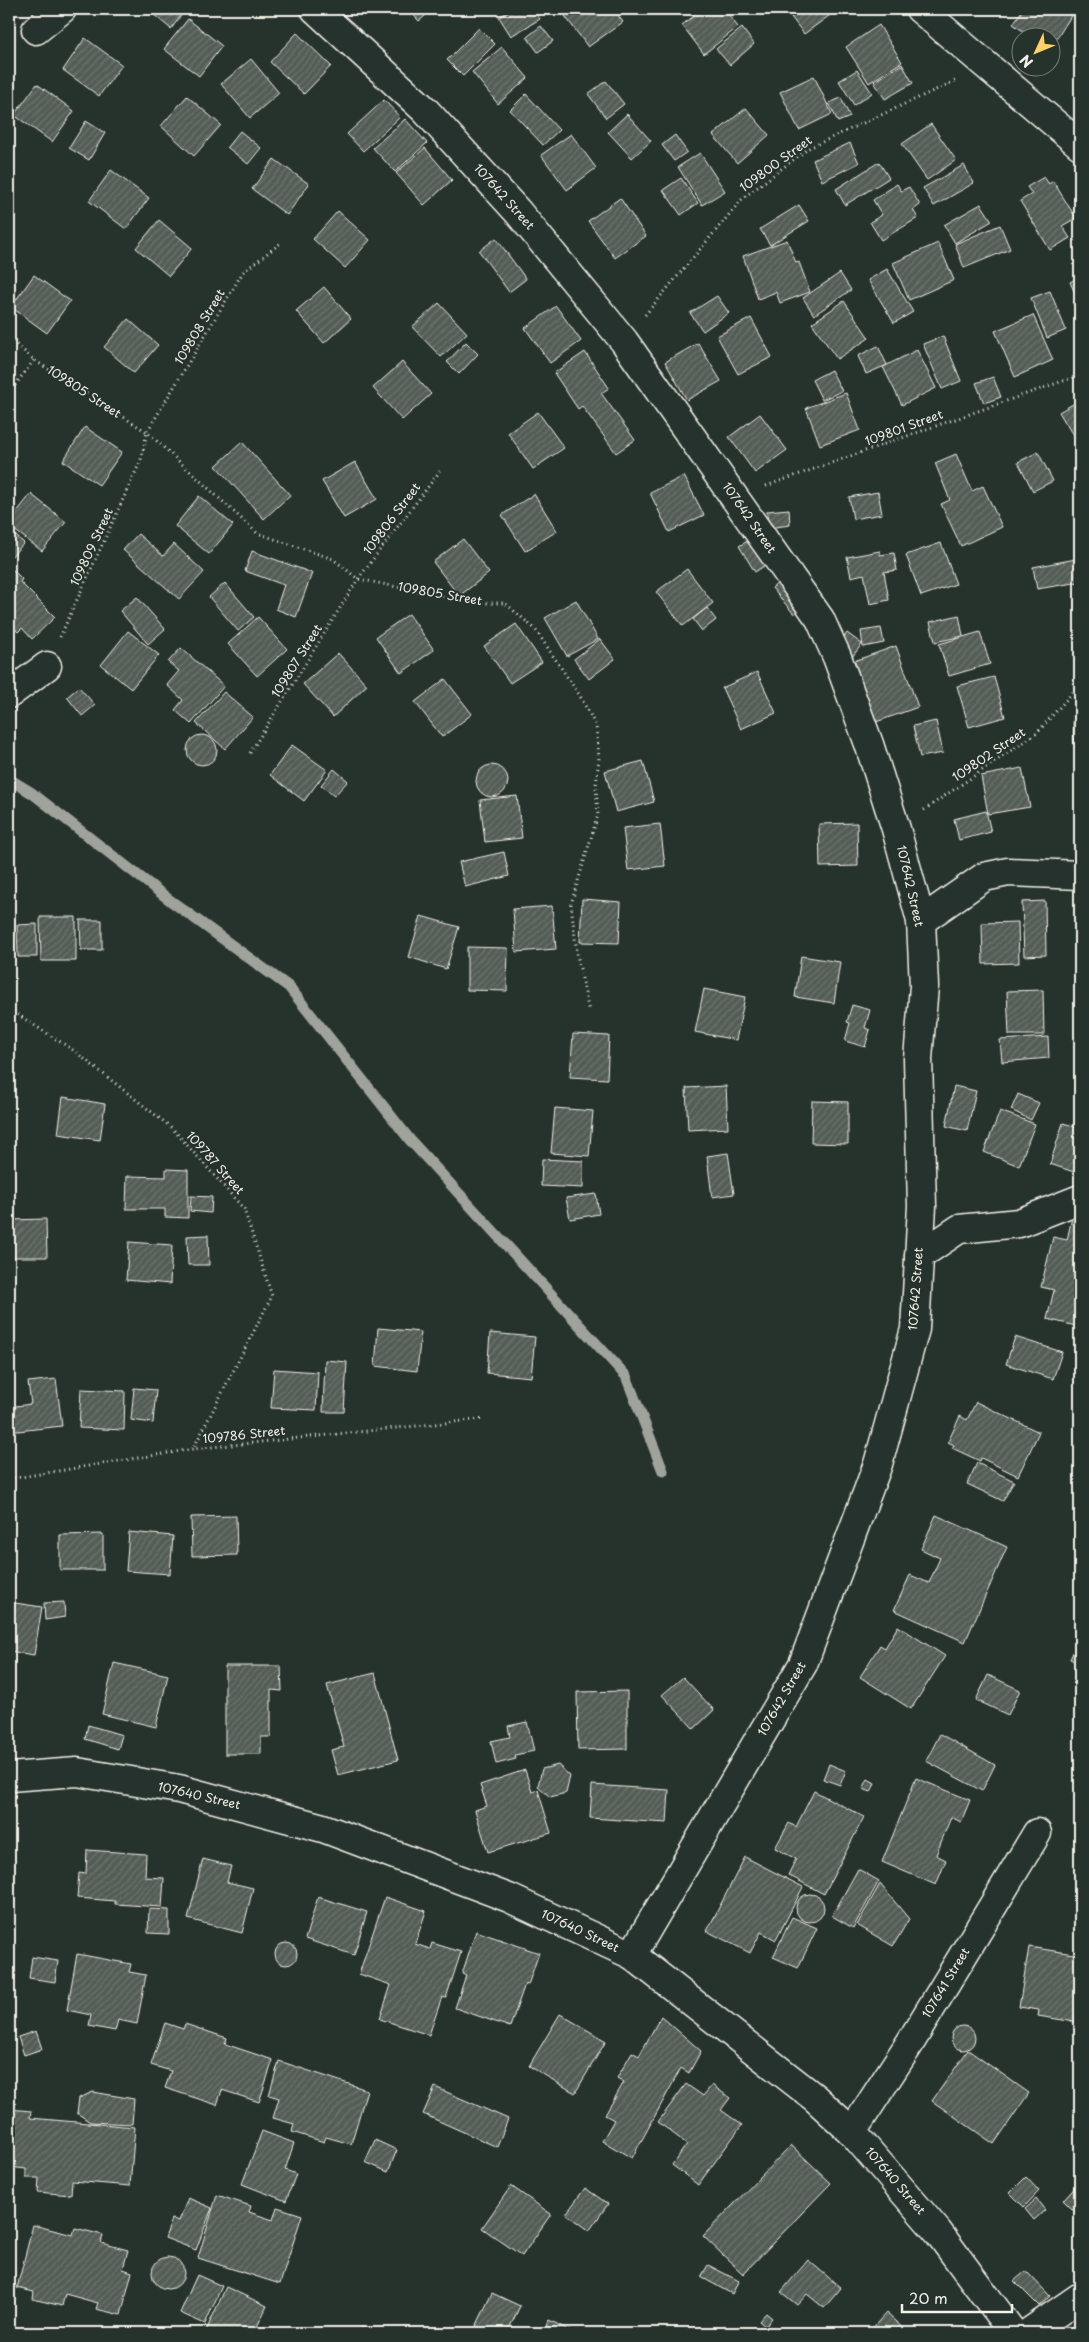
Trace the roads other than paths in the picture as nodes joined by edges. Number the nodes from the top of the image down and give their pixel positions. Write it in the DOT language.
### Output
graph roads {
  1 [pos="62,9"];
  2 [pos="315,9"];
  3 [pos="920,9"];
  4 [pos="36,30"];
  5 [pos="1080,145"];
  6 [pos="47,666"];
  7 [pos="9,694"];
  8 [pos="1080,875"];
  9 [pos="921,921"];
  10 [pos="1080,1199"];
  11 [pos="919,1256"];
  12 [pos="9,1776"];
  13 [pos="9,1786"];
  14 [pos="1037,1833"];
  15 [pos="632,1955"];
  16 [pos="852,2132"];
  17 [pos="1080,2297"];
  18 [pos="1013,2333"];
  19 [pos="1028,2333"];
  1 -- 4 [label="street"];
  2 -- 9 [label="street, 107642 Street"];
  3 -- 5 [label="street"];
  6 -- 7 [label="street"];
  8 -- 9 [label="street"];
  9 -- 11 [label="street, 107642 Street"];
  10 -- 11 [label="street"];
  11 -- 15 [label="street, 107642 Street"];
  12 -- 13 [label="street"];
  12 -- 15 [label="street, 107640 Street"];
  14 -- 16 [label="street, 107641 Street"];
  15 -- 16 [label="street, 107640 Street"];
  16 -- 18 [label="street, 107640 Street"];
  17 -- 19 [label="street"];
}
